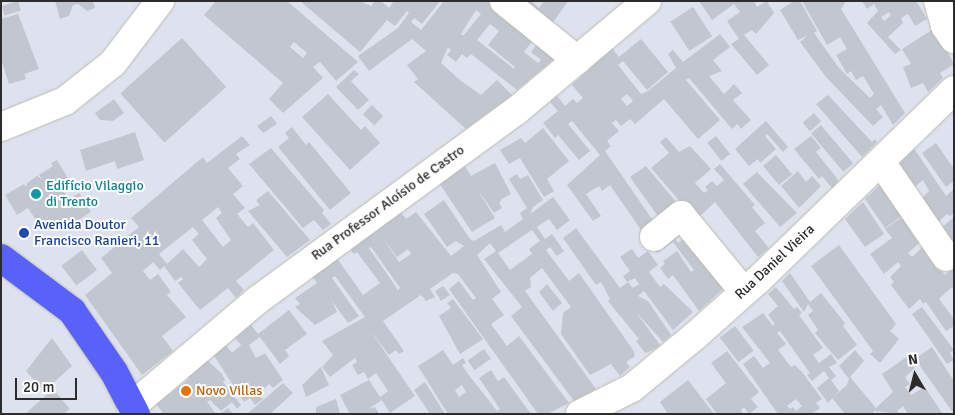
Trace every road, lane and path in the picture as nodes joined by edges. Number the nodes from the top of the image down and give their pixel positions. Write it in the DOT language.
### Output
graph roads {
  1 [pos="504,1"];
  2 [pos="646,1"];
  3 [pos="938,1"];
  4 [pos="148,8"];
  5 [pos="954,39"];
  6 [pos="577,60"];
  7 [pos="954,90"];
  8 [pos="1,127"];
  9 [pos="881,162"];
  10 [pos="654,237"];
  11 [pos="946,257"];
  12 [pos="1,258"];
  13 [pos="1,275"];
  14 [pos="34,280"];
  15 [pos="744,292"];
  16 [pos="134,410"];
  17 [pos="580,414"];
  1 -- 6 [label="street"];
  2 -- 6 [label="street, Rua Professor Aloísio de Castro"];
  3 -- 5 [label="street"];
  4 -- 8 [label="street"];
  6 -- 16 [label="street, Rua Professor Aloísio de Castro"];
  7 -- 9 [label="street, Rua Daniel Vieira"];
  9 -- 11 [label="street"];
  9 -- 15 [label="street, Rua Daniel Vieira"];
  10 -- 15 [label="street"];
  12 -- 14 [label="main road"];
  13 -- 14 [label="main road"];
  14 -- 16 [label="main road"];
  15 -- 17 [label="street, Rua Daniel Vieira"];
}
